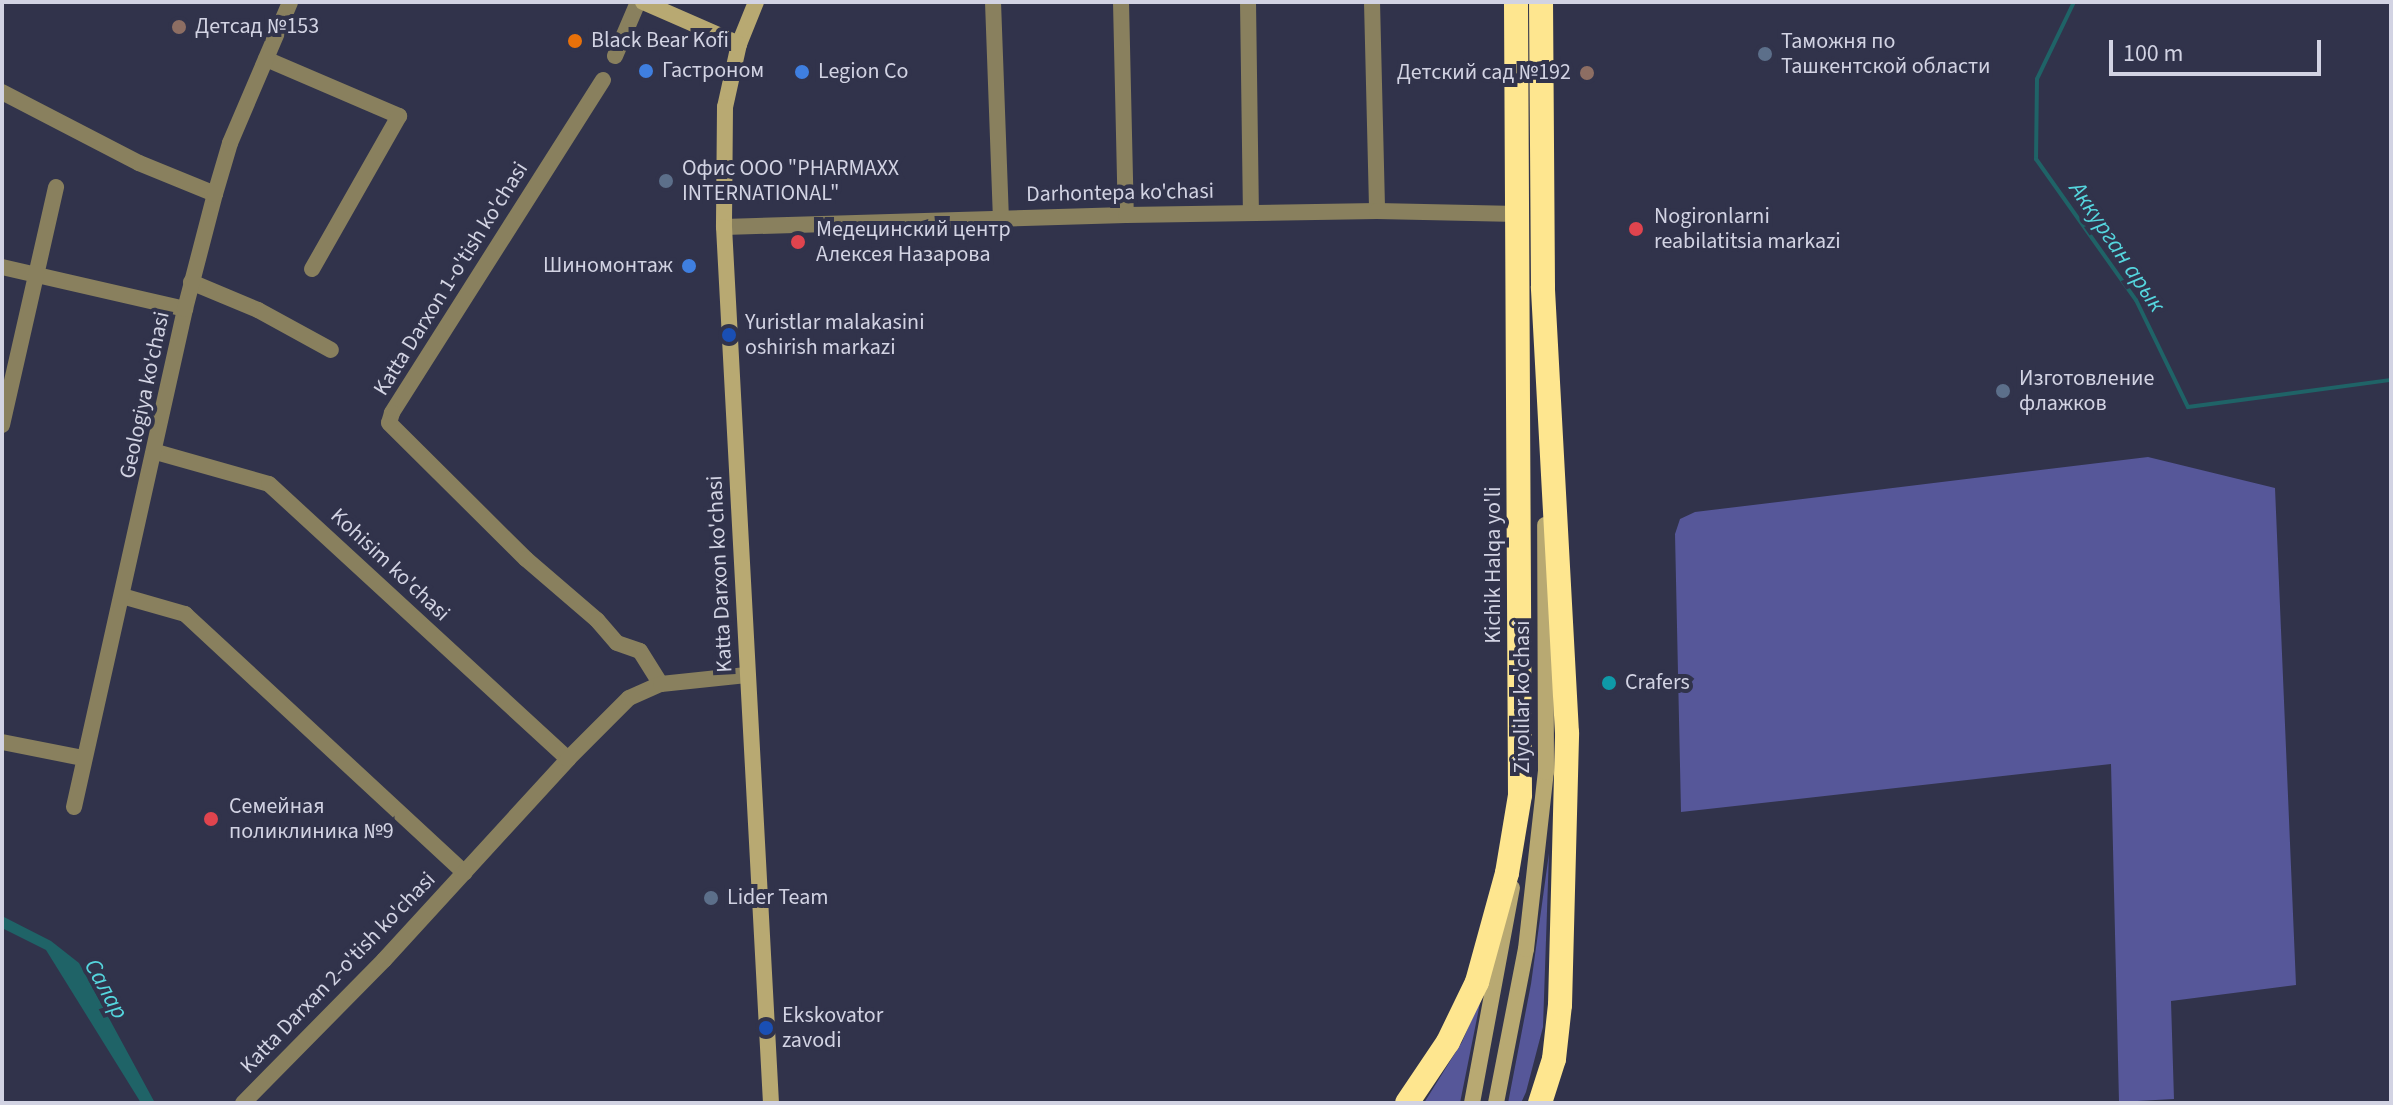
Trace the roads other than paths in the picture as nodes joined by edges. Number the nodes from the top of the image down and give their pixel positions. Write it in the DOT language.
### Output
graph roads {
  1 [pos="290,2"];
  2 [pos="640,2"];
  3 [pos="993,2"];
  4 [pos="1121,2"];
  5 [pos="1248,2"];
  6 [pos="1372,2"];
  7 [pos="1516,2"];
  8 [pos="1541,2"];
  9 [pos="751,3"];
  10 [pos="739,44"];
  11 [pos="615,56"];
  12 [pos="266,59"];
  13 [pos="603,80"];
  14 [pos="2,92"];
  15 [pos="56,187"];
  16 [pos="215,194"];
  17 [pos="1377,211"];
  18 [pos="1251,213"];
  19 [pos="1542,213"];
  20 [pos="1518,214"];
  21 [pos="1126,215"];
  22 [pos="1001,217"];
  23 [pos="724,227"];
  24 [pos="2,267"];
  25 [pos="312,269"];
  26 [pos="35,274"];
  27 [pos="191,282"];
  28 [pos="1543,287"];
  29 [pos="185,309"];
  30 [pos="331,350"];
  31 [pos="2,425"];
  32 [pos="156,452"];
  33 [pos="122,596"];
  34 [pos="747,675"];
  35 [pos="661,684"];
  36 [pos="2,742"];
  37 [pos="83,758"];
  38 [pos="568,759"];
  39 [pos="1520,795"];
  40 [pos="74,807"];
  41 [pos="465,873"];
  42 [pos="243,1103"];
  43 [pos="771,1103"];
  44 [pos="1407,1103"];
  45 [pos="1472,1103"];
  46 [pos="1496,1103"];
  47 [pos="1540,1103"];
  1 -- 12 [label="street, Geologiya ko'chasi"];
  2 -- 10 [label="main road"];
  2 -- 11 [label="street"];
  3 -- 22 [label="street"];
  4 -- 21 [label="street"];
  5 -- 18 [label="street"];
  6 -- 17 [label="street"];
  7 -- 20 [label="highway, Kichik Halqa yo'li"];
  8 -- 19 [label="highway"];
  9 -- 10 [label="main road, Katta Darxon ko'chasi"];
  10 -- 23 [label="main road, Katta Darxon ko'chasi"];
  12 -- 16 [label="street, Geologiya ko'chasi"];
  12 -- 25 [label="street"];
  13 -- 35 [label="street, Katta Darxon 1-o'tish ko'chasi"];
  14 -- 16 [label="street"];
  15 -- 26 [label="street"];
  16 -- 27 [label="street, Geologiya ko'chasi"];
  17 -- 18 [label="street, Darhontepa ko'chasi"];
  17 -- 20 [label="street, Darhontepa ko'chasi"];
  18 -- 21 [label="street, Darhontepa ko'chasi"];
  19 -- 20 [label="highway"];
  19 -- 28 [label="highway"];
  20 -- 39 [label="highway, Kichik Halqa yo'li"];
  21 -- 22 [label="street, Darhontepa ko'chasi"];
  22 -- 23 [label="street, Darhontepa ko'chasi"];
  23 -- 34 [label="main road, Katta Darxon ko'chasi"];
  24 -- 26 [label="street"];
  26 -- 29 [label="street"];
  26 -- 31 [label="street"];
  27 -- 29 [label="street, Geologiya ko'chasi"];
  27 -- 30 [label="street"];
  28 -- 46 [label="main road, Ziyolilar ko'chasi"];
  28 -- 47 [label="highway"];
  29 -- 32 [label="street, Geologiya ko'chasi"];
  32 -- 33 [label="street, Geologiya ko'chasi"];
  32 -- 38 [label="street, Kohisim ko'chasi"];
  33 -- 37 [label="street, Geologiya ko'chasi"];
  33 -- 41 [label="street, Katta Darxan 2-o'tish ko'chasi"];
  34 -- 35 [label="street, Katta Darxan 2-o'tish ko'chasi"];
  34 -- 43 [label="main road, Katta Darxon ko'chasi"];
  35 -- 38 [label="street, Katta Darxan 2-o'tish ko'chasi"];
  36 -- 37 [label="street"];
  37 -- 40 [label="street, Geologiya ko'chasi"];
  38 -- 41 [label="street, Katta Darxan 2-o'tish ko'chasi"];
  39 -- 44 [label="highway, Kichik Halqa yo'li"];
  39 -- 45 [label="main road, Ziyolilar ko'chasi"];
  41 -- 42 [label="street, Katta Darxan 2-o'tish ko'chasi"];
}
